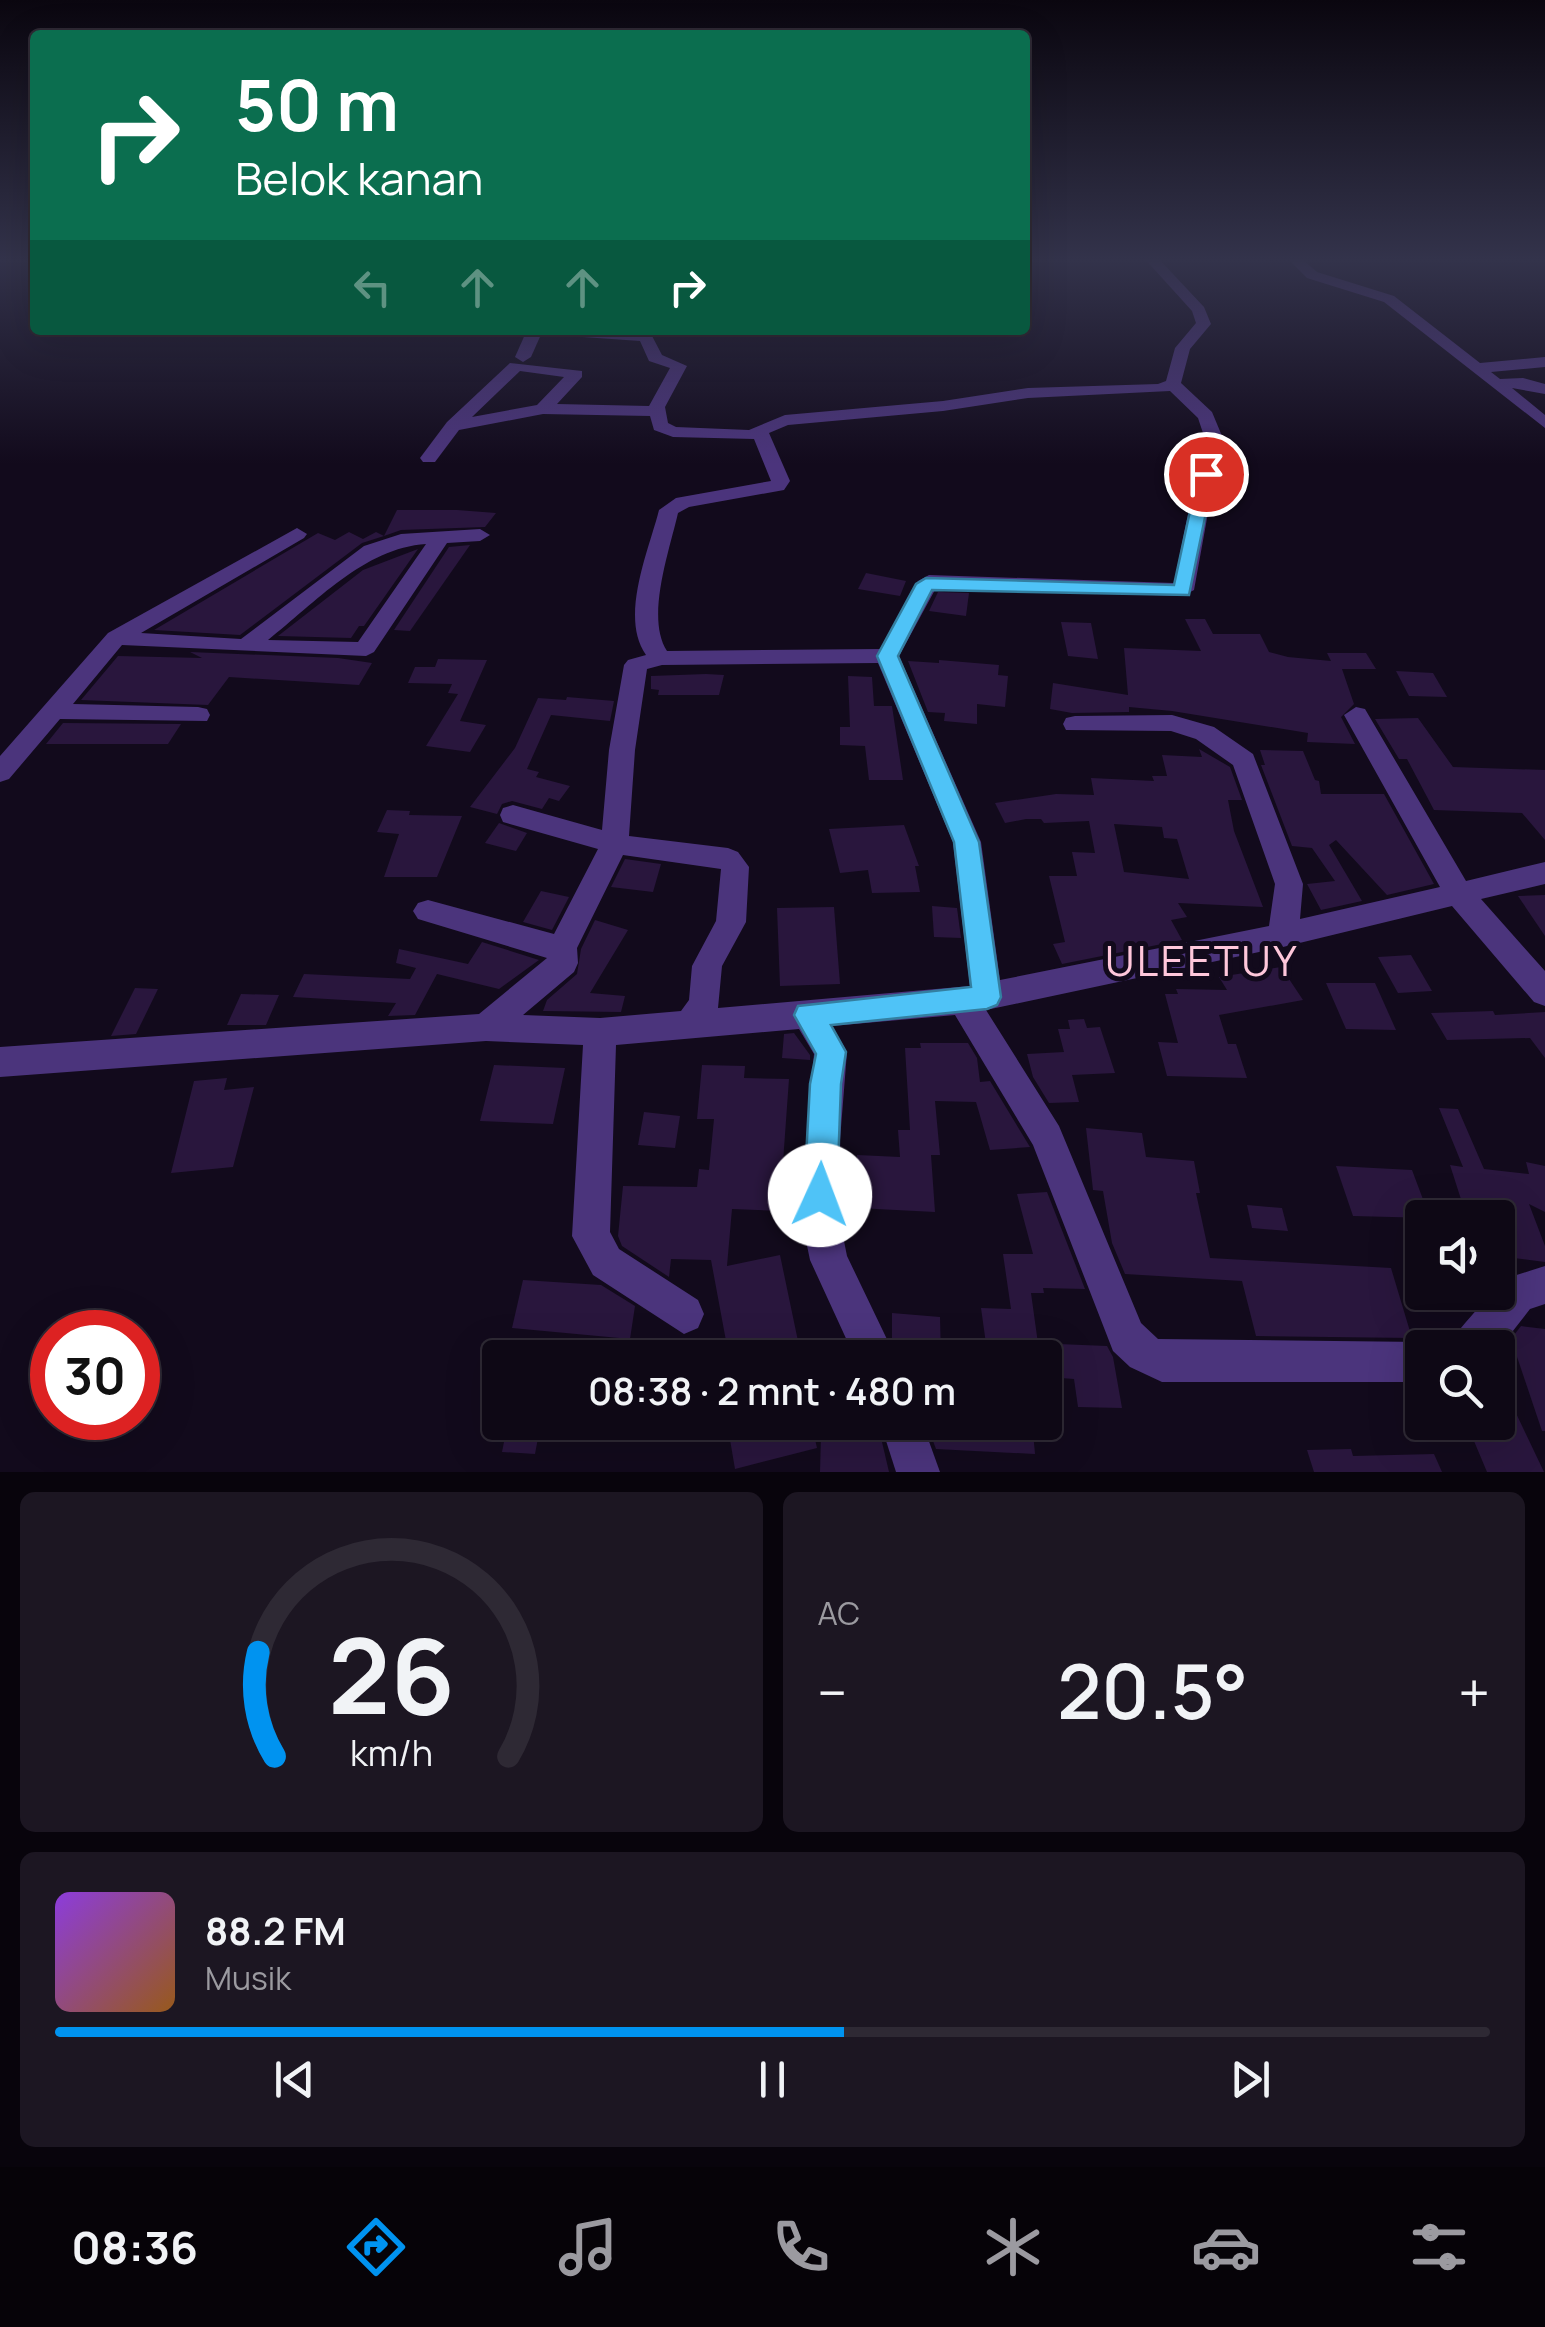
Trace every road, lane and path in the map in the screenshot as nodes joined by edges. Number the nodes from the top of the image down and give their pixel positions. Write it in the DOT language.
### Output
graph roads {
  1 [pos="1202,327"];
  2 [pos="1424,327"];
  3 [pos="533,335"];
  4 [pos="631,335"];
  5 [pos="522,357"];
  6 [pos="1545,362"];
  7 [pos="1479,368"];
  8 [pos="1498,384"];
  9 [pos="1172,389"];
  10 [pos="1545,389"];
  11 [pos="543,409"];
  12 [pos="657,410"];
  13 [pos="1545,423"];
  14 [pos="453,426"];
  15 [pos="760,432"];
  16 [pos="429,458"];
  17 [pos="298,534"];
  18 [pos="480,535"];
  19 [pos="441,538"];
  20 [pos="116,638"];
  21 [pos="246,646"];
  22 [pos="887,656"];
  23 [pos="662,658"];
  24 [pos="50,711"];
  25 [pos="198,715"];
  26 [pos="1356,715"];
  27 [pos="1075,724"];
  28 [pos="0,773"];
  29 [pos="513,814"];
  30 [pos="615,844"];
  31 [pos="1545,874"];
  32 [pos="1459,894"];
  33 [pos="428,911"];
  34 [pos="1283,935"];
  35 [pos="562,948"];
  36 [pos="1545,994"];
  37 [pos="975,999"];
  38 [pos="808,1015"];
  39 [pos="689,1026"];
  40 [pos="486,1028"];
  41 [pos="600,1032"];
  42 [pos="0,1062"];
  43 [pos="1545,1285"];
  44 [pos="684,1314"];
  45 [pos="1489,1330"];
  46 [pos="867,1340"];
  47 [pos="1405,1362"];
  48 [pos="907,1440"];
  49 [pos="918,1472"];
  1 -- 9 [label="street"];
  2 -- 7 [label="street"];
  3 -- 5 [label="street"];
  4 -- 12 [label="street"];
  6 -- 7 [label="street"];
  7 -- 8 [label="street"];
  8 -- 10 [label="street"];
  8 -- 13 [label="street"];
  9 -- 15 [label="street"];
  9 -- 22 [label="street"];
  11 -- 12 [label="street"];
  11 -- 14 [label="street"];
  11 -- 14 [label="street"];
  12 -- 15 [label="street"];
  14 -- 16 [label="street"];
  15 -- 23 [label="street"];
  17 -- 20 [label="street"];
  18 -- 19 [label="street"];
  19 -- 21 [label="street"];
  19 -- 21 [label="street"];
  20 -- 21 [label="street"];
  20 -- 24 [label="street"];
  22 -- 23 [label="street"];
  22 -- 37 [label="street"];
  23 -- 30 [label="street"];
  24 -- 25 [label="street"];
  24 -- 28 [label="street"];
  26 -- 32 [label="street"];
  27 -- 34 [label="street"];
  29 -- 30 [label="street"];
  30 -- 35 [label="street"];
  30 -- 39 [label="street"];
  31 -- 32 [label="street"];
  32 -- 34 [label="street"];
  32 -- 36 [label="street"];
  33 -- 35 [label="street"];
  34 -- 37 [label="street"];
  35 -- 40 [label="street"];
  37 -- 38 [label="street"];
  37 -- 47 [label="street"];
  38 -- 39 [label="street"];
  38 -- 46 [label="street"];
  39 -- 41 [label="street"];
  40 -- 41 [label="street"];
  40 -- 42 [label="street"];
  41 -- 44 [label="street"];
  43 -- 45 [label="street"];
  48 -- 49 [label="street"];
}
